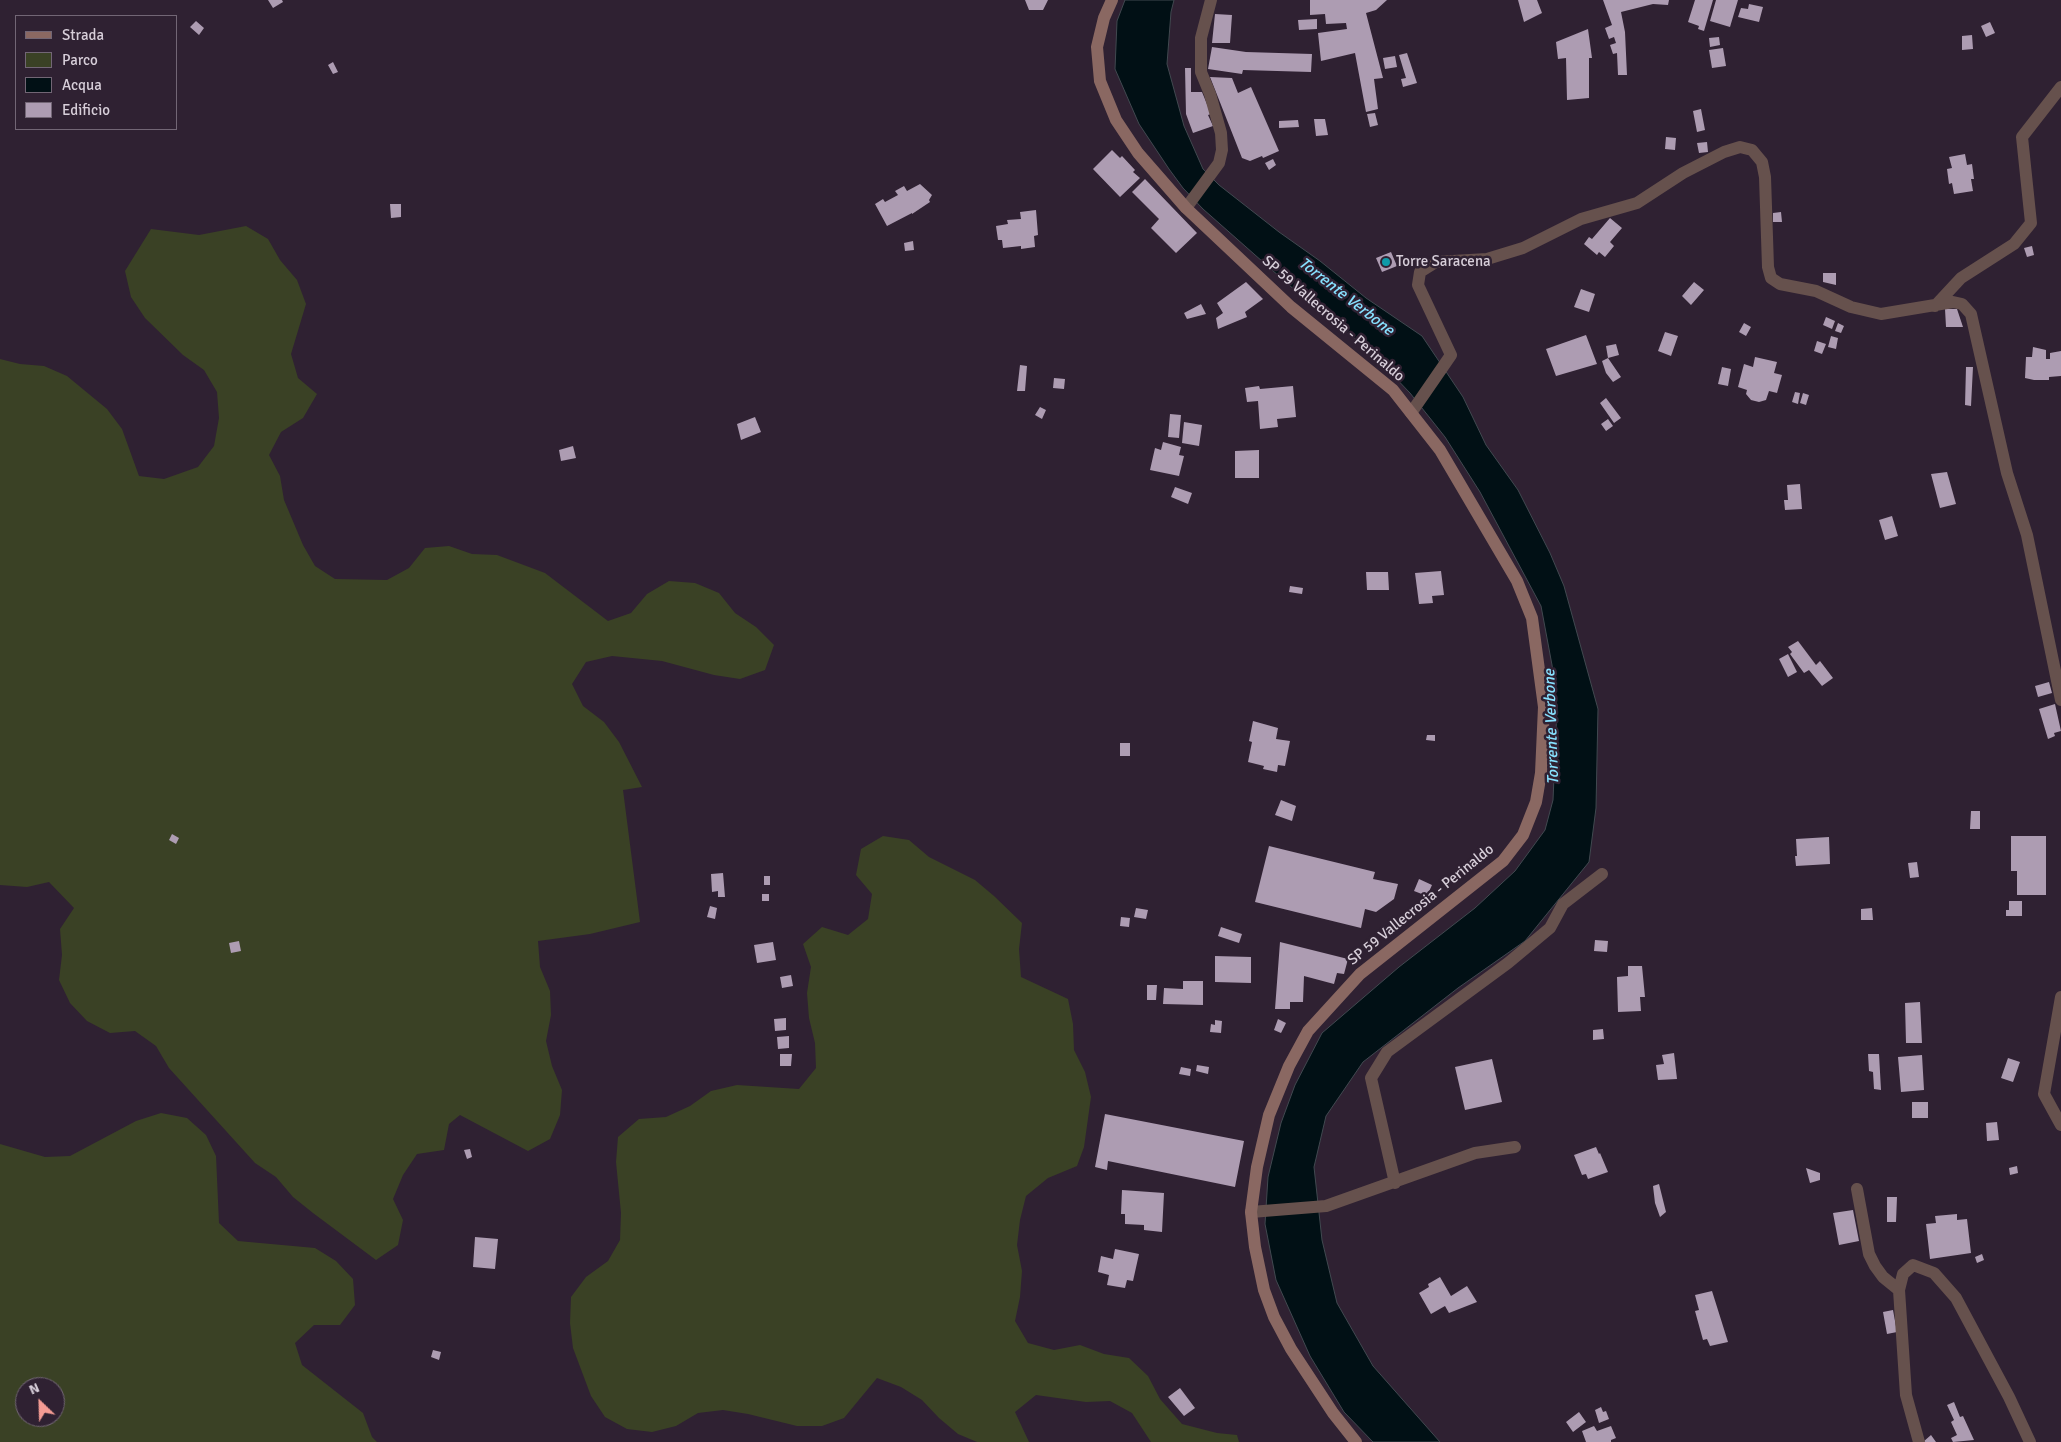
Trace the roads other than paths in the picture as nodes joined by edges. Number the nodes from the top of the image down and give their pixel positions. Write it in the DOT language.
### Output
graph roads {
  1 [pos="1112,0"];
  2 [pos="1211,0"];
  3 [pos="2061,87"];
  4 [pos="1190,205"];
  5 [pos="1935,306"];
  6 [pos="1414,408"];
  7 [pos="2061,700"];
  8 [pos="1602,874"];
  9 [pos="2061,997"];
  10 [pos="2061,1124"];
  11 [pos="1515,1147"];
  12 [pos="1395,1183"];
  13 [pos="1857,1189"];
  14 [pos="1256,1212"];
  15 [pos="1899,1290"];
  16 [pos="1356,1442"];
  17 [pos="1919,1442"];
  18 [pos="2030,1442"];
  1 -- 4 [label="main road, SP 59 Vallecrosia - Perinaldo"];
  2 -- 4 [label="street"];
  3 -- 5 [label="street"];
  4 -- 6 [label="main road, SP 59 Vallecrosia - Perinaldo"];
  5 -- 6 [label="street"];
  5 -- 7 [label="street"];
  6 -- 14 [label="main road, SP 59 Vallecrosia - Perinaldo"];
  8 -- 12 [label="street"];
  9 -- 10 [label="street"];
  11 -- 12 [label="street"];
  12 -- 14 [label="street"];
  13 -- 15 [label="street"];
  14 -- 16 [label="main road, SP 59 Vallecrosia - Perinaldo"];
  15 -- 17 [label="street"];
  15 -- 18 [label="street"];
}
